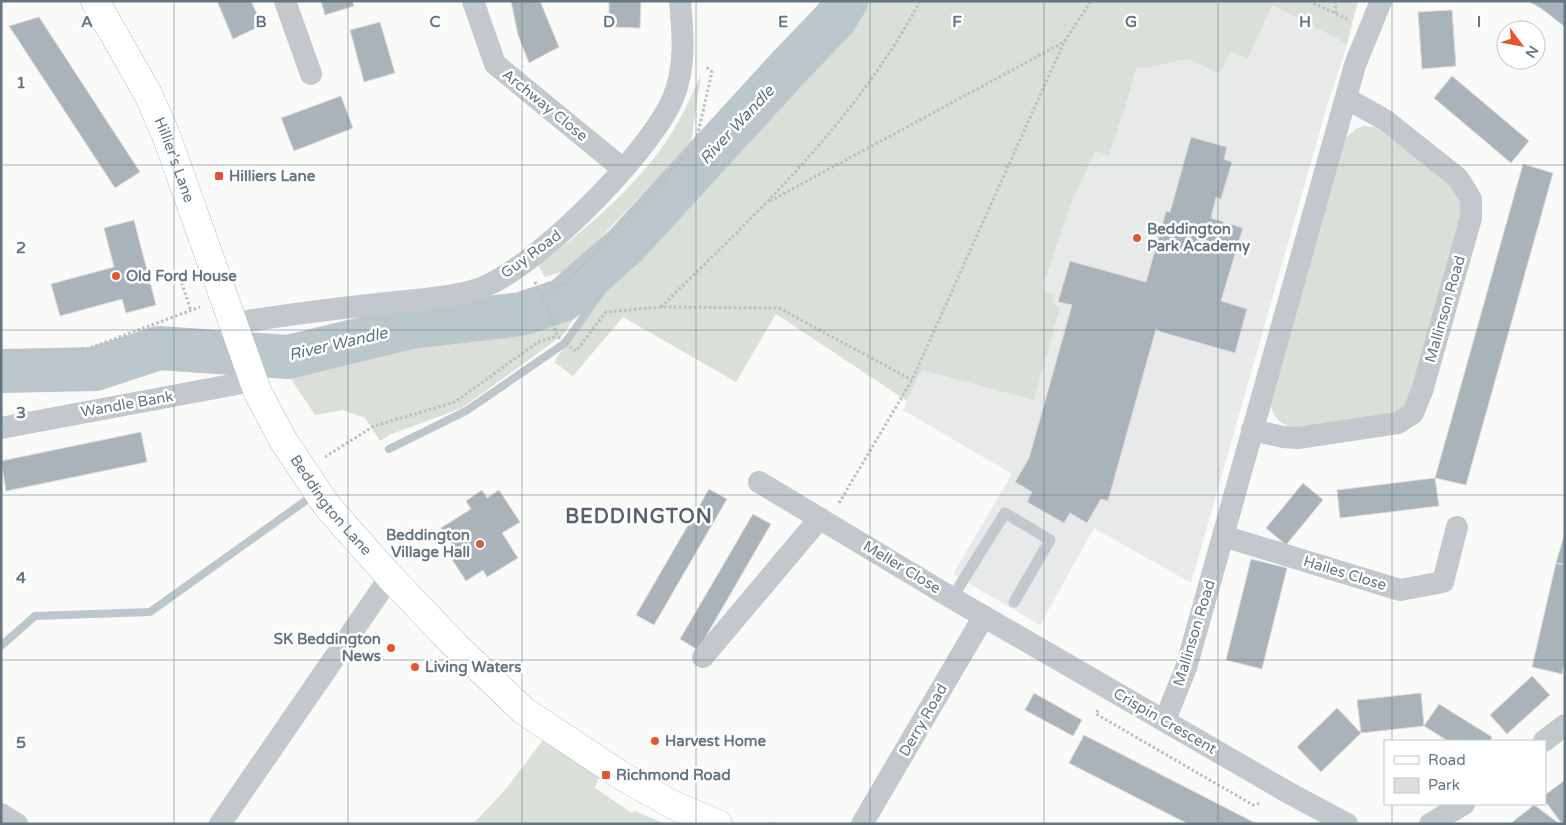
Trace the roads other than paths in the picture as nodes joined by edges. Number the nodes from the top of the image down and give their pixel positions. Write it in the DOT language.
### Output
graph roads {
  1 [pos="95,1"];
  2 [pos="285,1"];
  3 [pos="473,1"];
  4 [pos="680,1"];
  5 [pos="1381,1"];
  6 [pos="311,74"];
  7 [pos="1346,98"];
  8 [pos="623,169"];
  9 [pos="233,325"];
  10 [pos="253,382"];
  11 [pos="1,428"];
  12 [pos="1252,430"];
  13 [pos="759,482"];
  14 [pos="823,520"];
  15 [pos="1457,526"];
  16 [pos="1223,536"];
  17 [pos="390,577"];
  18 [pos="952,598"];
  19 [pos="1014,602"];
  20 [pos="984,616"];
  21 [pos="703,657"];
  22 [pos="1165,720"];
  23 [pos="1565,725"];
  24 [pos="1545,740"];
  25 [pos="1462,805"];
  26 [pos="1,814"];
  27 [pos="17,824"];
  28 [pos="220,824"];
  29 [pos="718,824"];
  30 [pos="862,824"];
  31 [pos="1347,824"];
  32 [pos="1430,824"];
  1 -- 9 [label="main road, Hillier's Lane"];
  2 -- 6 [label="street"];
  3 -- 8 [label="street, Archway Close"];
  4 -- 8 [label="street, Guy Road"];
  5 -- 7 [label="street, Mallinson Road"];
  7 -- 12 [label="street, Mallinson Road"];
  7 -- 12 [label="street, Mallinson Road"];
  8 -- 9 [label="street, Guy Road"];
  9 -- 10 [label="main road, Beddington Lane"];
  10 -- 11 [label="street, Wandle Bank"];
  10 -- 17 [label="main road, Beddington Lane"];
  12 -- 16 [label="street, Mallinson Road"];
  13 -- 14 [label="street, Meller Close"];
  14 -- 18 [label="street, Meller Close"];
  14 -- 21 [label="street"];
  15 -- 16 [label="street, Hailes Close"];
  16 -- 22 [label="street, Mallinson Road"];
  17 -- 28 [label="street"];
  17 -- 29 [label="main road, Beddington Lane"];
  18 -- 19 [label="lane"];
  18 -- 20 [label="street, Meller Close"];
  20 -- 22 [label="street, Crispin Crescent"];
  20 -- 30 [label="street, Derry Road"];
  22 -- 31 [label="street, Crispin Crescent"];
  23 -- 24 [label="street"];
  25 -- 32 [label="street"];
  26 -- 27 [label="street"];
}
